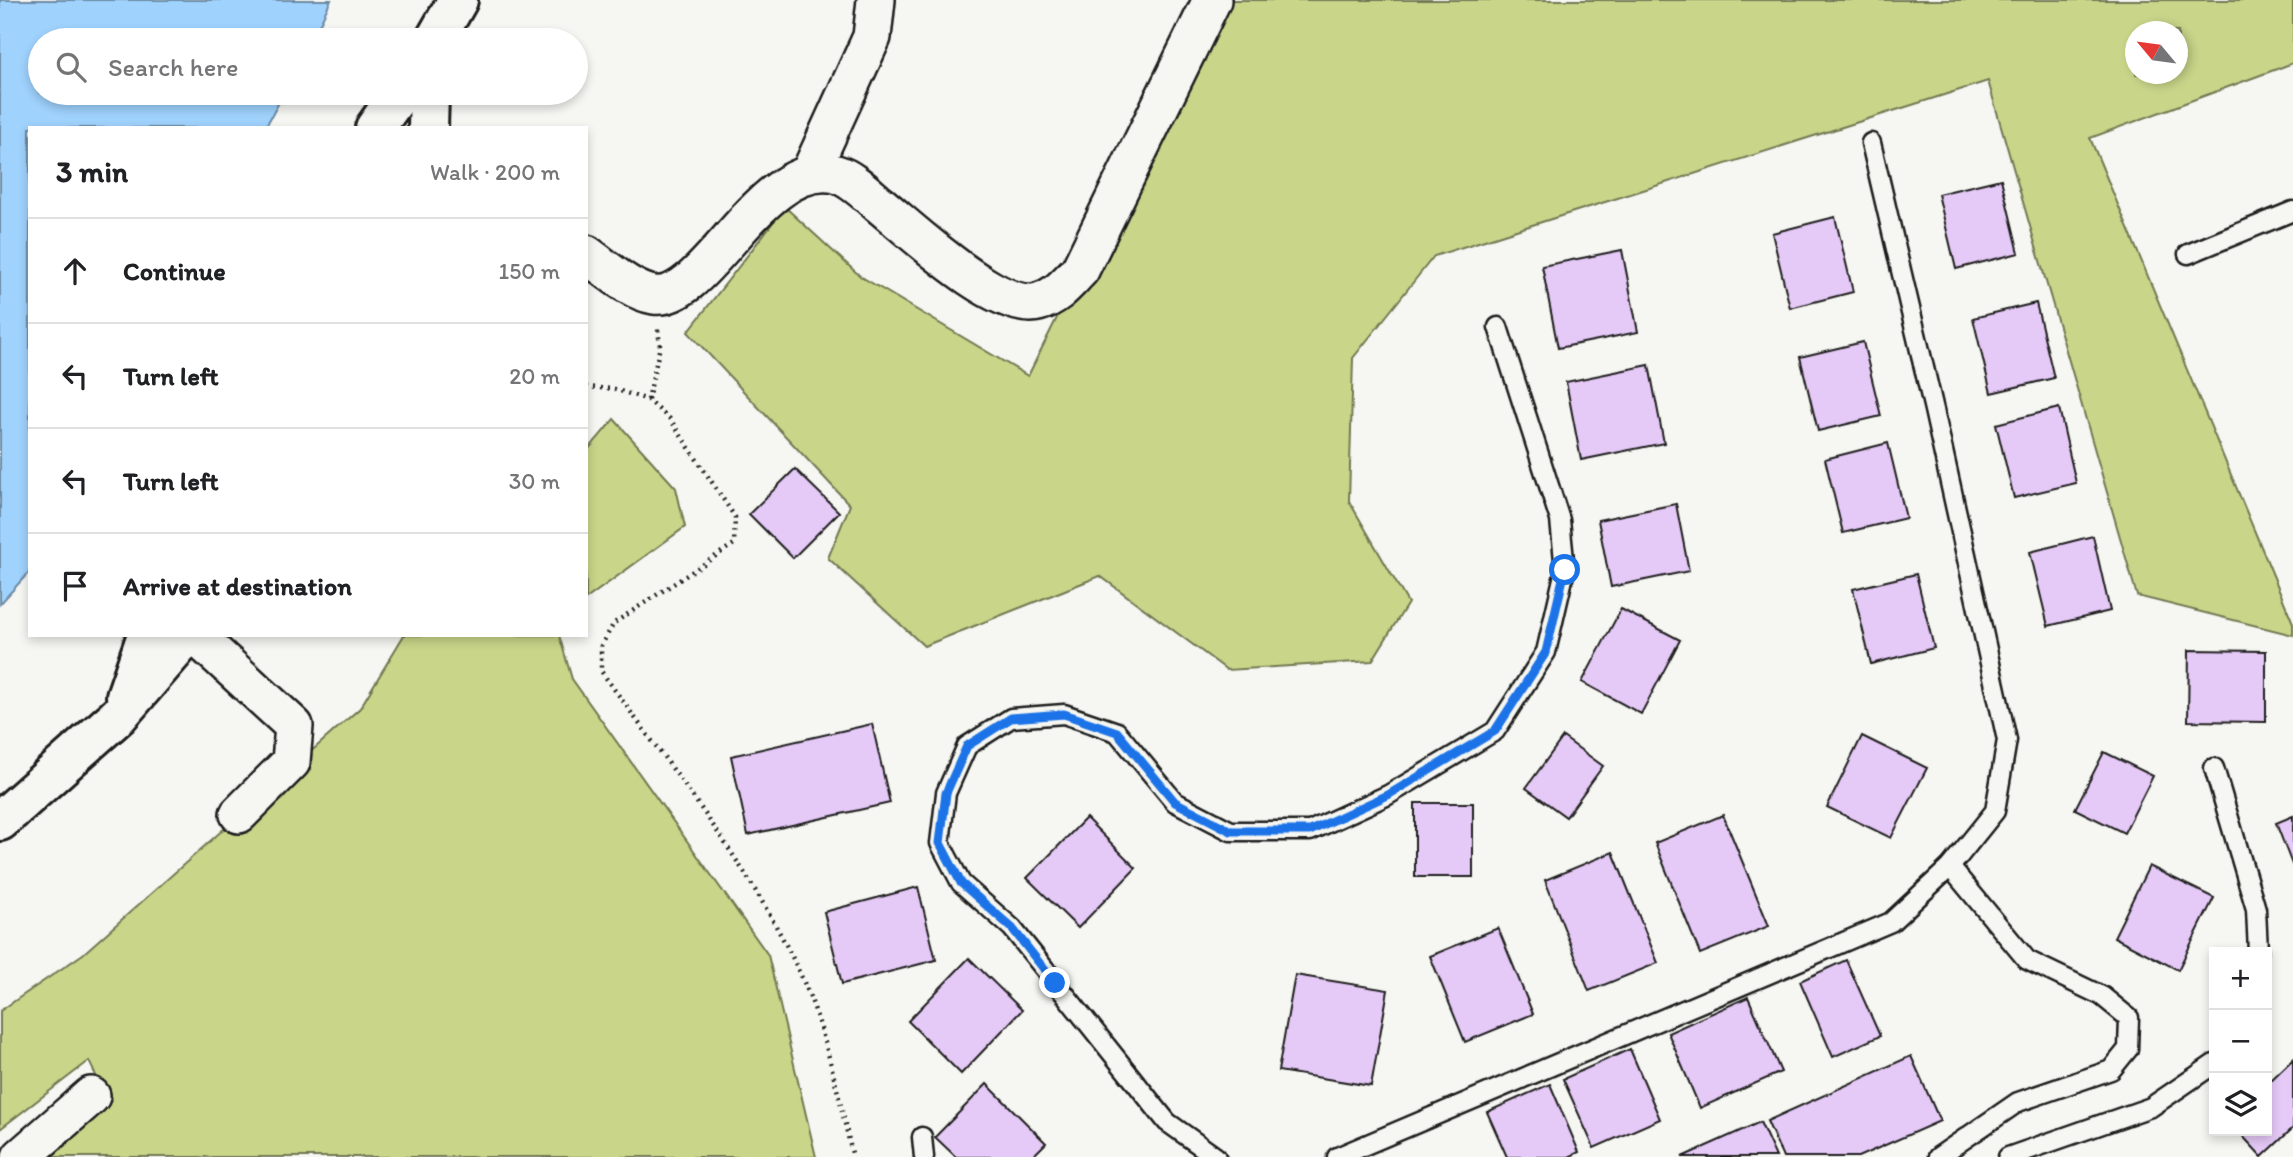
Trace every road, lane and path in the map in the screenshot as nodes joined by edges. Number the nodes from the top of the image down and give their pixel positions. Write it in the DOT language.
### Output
graph roads {
  1 [pos="458,0"];
  2 [pos="876,0"];
  3 [pos="1212,0"];
  4 [pos="442,28"];
  5 [pos="391,105"];
  6 [pos="429,105"];
  7 [pos="376,126"];
  8 [pos="428,126"];
  9 [pos="1871,143"];
  10 [pos="810,173"];
  11 [pos="2293,211"];
  12 [pos="2188,254"];
  13 [pos="588,255"];
  14 [pos="655,295"];
  15 [pos="1498,327"];
  16 [pos="588,387"];
  17 [pos="648,400"];
  18 [pos="146,637"];
  19 [pos="186,637"];
  20 [pos="197,637"];
  21 [pos="119,715"];
  22 [pos="2214,768"];
  23 [pos="239,814"];
  24 [pos="0,821"];
  25 [pos="1950,867"];
  26 [pos="2258,947"];
  27 [pos="2209,1067"];
  28 [pos="91,1096"];
  29 [pos="922,1137"];
  30 [pos="1946,1156"];
  31 [pos="21,1157"];
  32 [pos="853,1157"];
  33 [pos="923,1157"];
  34 [pos="1216,1157"];
  35 [pos="1337,1157"];
  36 [pos="2008,1157"];
  1 -- 4 [label="main road"];
  2 -- 10 [label="street"];
  3 -- 10 [label="street"];
  5 -- 7 [label="main road"];
  6 -- 8 [label="main road"];
  9 -- 25 [label="lane"];
  10 -- 14 [label="street"];
  11 -- 12 [label="lane"];
  13 -- 14 [label="street"];
  14 -- 17 [label="path"];
  15 -- 34 [label="lane"];
  16 -- 17 [label="path"];
  17 -- 32 [label="path"];
  18 -- 21 [label="main road"];
  19 -- 21 [label="main road"];
  20 -- 23 [label="street"];
  21 -- 24 [label="main road"];
  22 -- 26 [label="lane"];
  25 -- 30 [label="lane"];
  25 -- 35 [label="lane"];
  27 -- 36 [label="lane"];
  28 -- 31 [label="street"];
  29 -- 33 [label="lane"];
}
